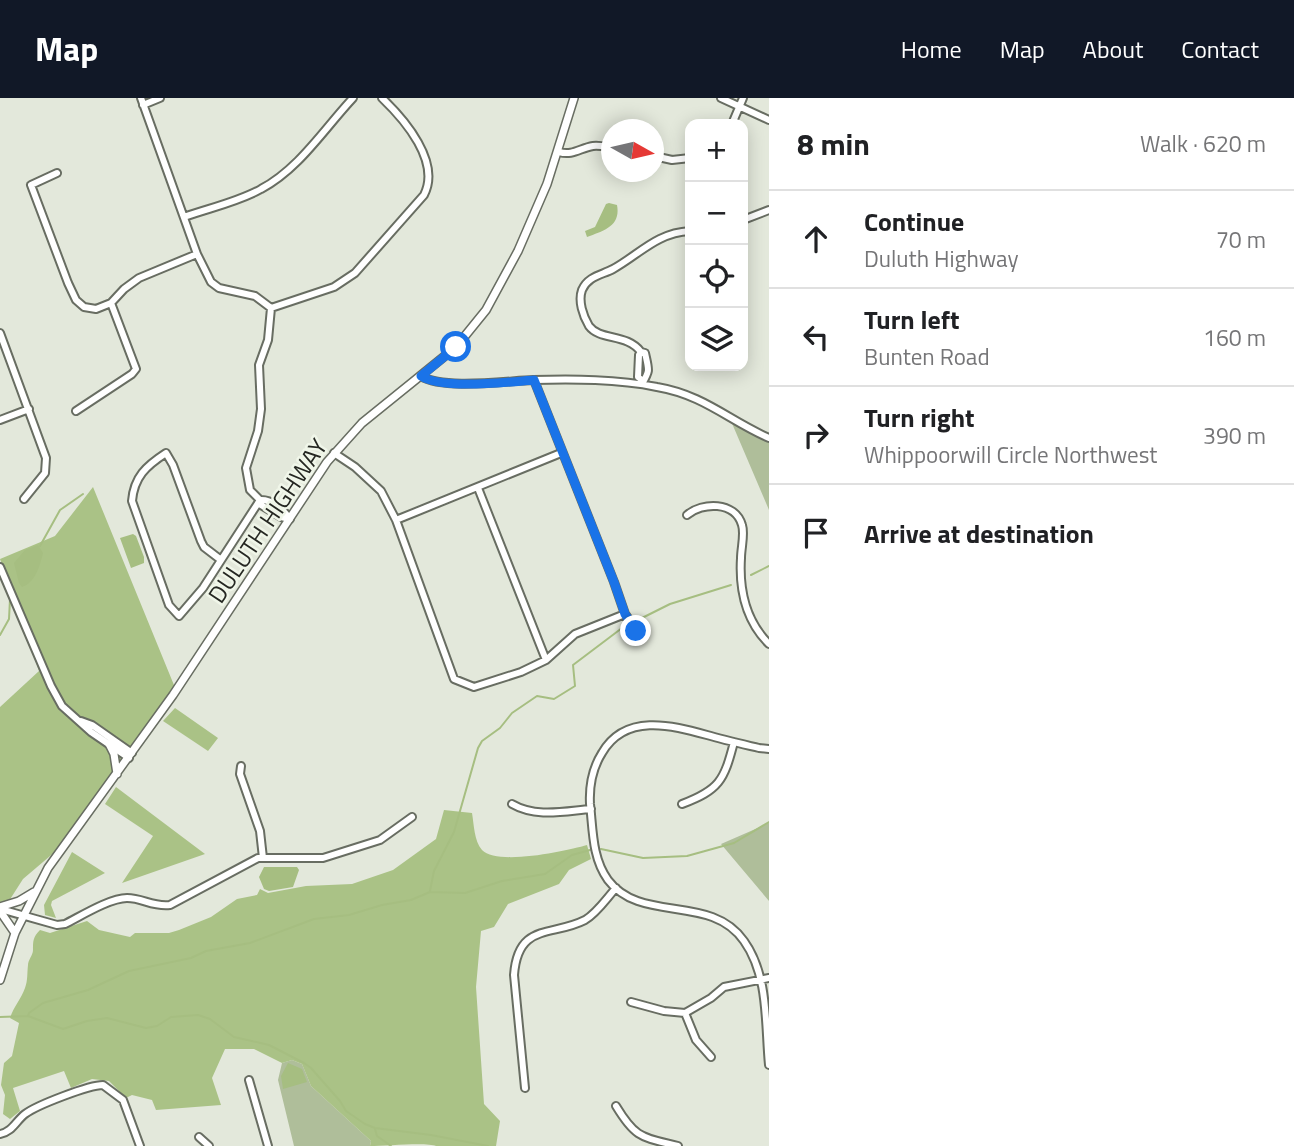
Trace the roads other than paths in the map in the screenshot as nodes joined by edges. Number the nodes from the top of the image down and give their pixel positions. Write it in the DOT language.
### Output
graph roads {
  1 [pos="160,98"];
  2 [pos="353,98"];
  3 [pos="382,98"];
  4 [pos="574,98"];
  5 [pos="721,98"];
  6 [pos="743,98"];
  7 [pos="142,101"];
  8 [pos="739,108"];
  9 [pos="734,119"];
  10 [pos="769,120"];
  11 [pos="601,147"];
  12 [pos="559,152"];
  13 [pos="664,158"];
  14 [pos="685,159"];
  15 [pos="57,173"];
  16 [pos="769,210"];
  17 [pos="184,217"];
  18 [pos="748,218"];
  19 [pos="685,232"];
  20 [pos="197,254"];
  21 [pos="111,303"];
  22 [pos="271,308"];
  23 [pos="0,333"];
  24 [pos="2,343"];
  25 [pos="421,376"];
  26 [pos="534,380"];
  27 [pos="642,383"];
  28 [pos="29,409"];
  29 [pos="76,411"];
  30 [pos="0,420"];
  31 [pos="769,438"];
  32 [pos="334,453"];
  33 [pos="561,453"];
  34 [pos="478,488"];
  35 [pos="24,499"];
  36 [pos="260,500"];
  37 [pos="687,515"];
  38 [pos="290,519"];
  39 [pos="396,520"];
  40 [pos="221,560"];
  41 [pos="0,567"];
  42 [pos="625,614"];
  43 [pos="636,631"];
  44 [pos="769,644"];
  45 [pos="546,660"];
  46 [pos="79,721"];
  47 [pos="734,742"];
  48 [pos="109,744"];
  49 [pos="769,749"];
  50 [pos="131,755"];
  51 [pos="241,766"];
  52 [pos="117,774"];
  53 [pos="513,804"];
  54 [pos="682,804"];
  55 [pos="591,809"];
  56 [pos="412,817"];
  57 [pos="263,858"];
  58 [pos="616,888"];
  59 [pos="34,892"];
  60 [pos="0,909"];
  61 [pos="23,916"];
  62 [pos="15,933"];
  63 [pos="769,978"];
  64 [pos="761,979"];
  65 [pos="0,980"];
  66 [pos="631,1002"];
  67 [pos="685,1013"];
  68 [pos="711,1057"];
  69 [pos="769,1065"];
  70 [pos="249,1080"];
  71 [pos="525,1088"];
  72 [pos="616,1106"];
  73 [pos="0,1135"];
  74 [pos="200,1137"];
  75 [pos="140,1146"];
  76 [pos="209,1146"];
  77 [pos="268,1146"];
  78 [pos="678,1146"];
  1 -- 7 [label="street"];
  2 -- 17 [label="street"];
  3 -- 22 [label="street"];
  4 -- 12 [label="main road, DULUTH HIGHWAY"];
  5 -- 8 [label="street"];
  6 -- 8 [label="street"];
  7 -- 17 [label="street"];
  8 -- 9 [label="street"];
  8 -- 10 [label="street"];
  11 -- 12 [label="street"];
  12 -- 25 [label="main road, DULUTH HIGHWAY"];
  13 -- 14 [label="street"];
  15 -- 21 [label="street"];
  16 -- 18 [label="street"];
  17 -- 20 [label="street"];
  19 -- 27 [label="street"];
  20 -- 21 [label="street"];
  20 -- 22 [label="street"];
  21 -- 29 [label="street"];
  22 -- 36 [label="street"];
  23 -- 24 [label="street"];
  24 -- 28 [label="street"];
  25 -- 26 [label="street"];
  25 -- 32 [label="main road, DULUTH HIGHWAY"];
  26 -- 27 [label="street"];
  26 -- 33 [label="street"];
  27 -- 31 [label="street"];
  28 -- 30 [label="street"];
  28 -- 35 [label="street"];
  32 -- 38 [label="main road, DULUTH HIGHWAY"];
  32 -- 39 [label="street"];
  33 -- 34 [label="street"];
  33 -- 42 [label="street"];
  34 -- 39 [label="street"];
  34 -- 45 [label="street"];
  36 -- 38 [label="street"];
  36 -- 40 [label="street"];
  37 -- 44 [label="street"];
  38 -- 50 [label="main road, DULUTH HIGHWAY"];
  39 -- 45 [label="street"];
  40 -- 40 [label="street"];
  41 -- 46 [label="street"];
  42 -- 43 [label="street"];
  42 -- 45 [label="street"];
  46 -- 48 [label="street"];
  46 -- 50 [label="street"];
  47 -- 49 [label="street"];
  47 -- 54 [label="street"];
  47 -- 55 [label="street"];
  48 -- 50 [label="street"];
  48 -- 52 [label="main road"];
  50 -- 52 [label="main road, DULUTH HIGHWAY"];
  51 -- 57 [label="street"];
  52 -- 59 [label="main road, DULUTH HIGHWAY"];
  53 -- 55 [label="street"];
  55 -- 58 [label="street"];
  56 -- 57 [label="street"];
  57 -- 61 [label="street"];
  58 -- 64 [label="street"];
  58 -- 71 [label="street"];
  59 -- 60 [label="main road"];
  59 -- 61 [label="main road, DULUTH HIGHWAY"];
  60 -- 61 [label="street"];
  60 -- 62 [label="main road"];
  61 -- 62 [label="main road, DULUTH HIGHWAY"];
  62 -- 65 [label="main road, DULUTH HIGHWAY"];
  63 -- 64 [label="street"];
  64 -- 67 [label="street"];
  64 -- 69 [label="street"];
  66 -- 67 [label="street"];
  67 -- 68 [label="street"];
  70 -- 77 [label="street"];
  72 -- 78 [label="street"];
  73 -- 75 [label="street"];
  74 -- 76 [label="street"];
}
